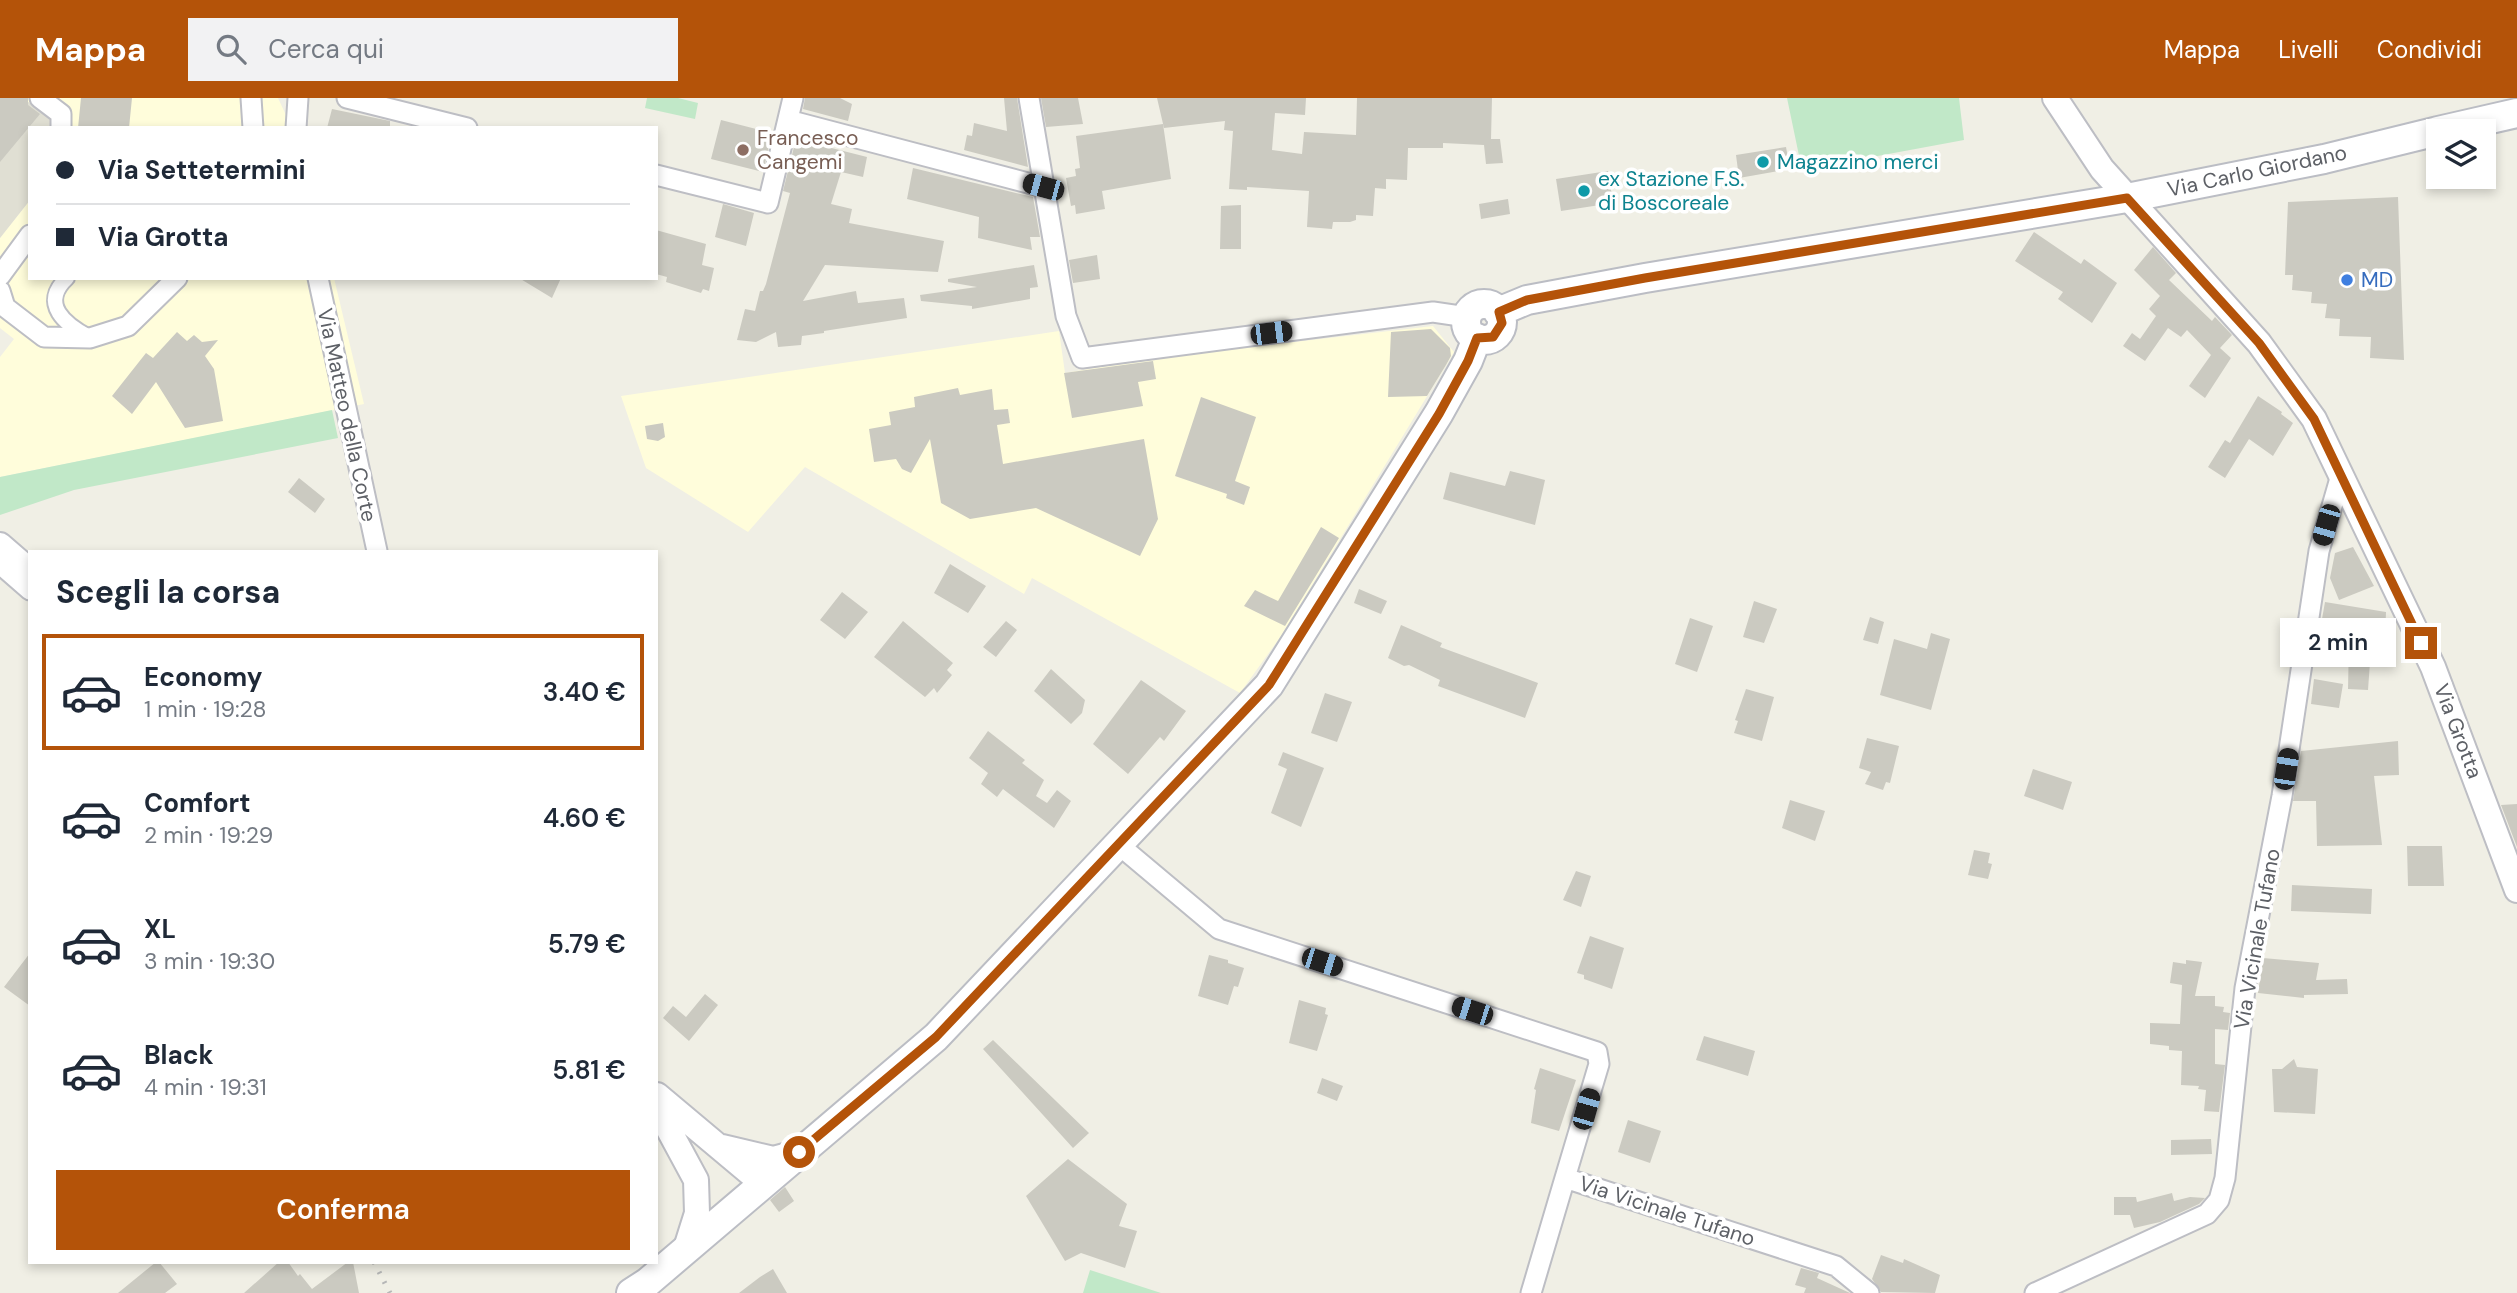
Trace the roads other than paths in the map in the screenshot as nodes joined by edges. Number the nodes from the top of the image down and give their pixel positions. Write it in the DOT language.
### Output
graph roads {
  1 [pos="40,98"];
  2 [pos="251,98"];
  3 [pos="298,98"];
  4 [pos="348,98"];
  5 [pos="793,98"];
  6 [pos="1029,98"];
  7 [pos="2055,98"];
  8 [pos="2517,113"];
  9 [pos="2491,119"];
  10 [pos="788,120"];
  11 [pos="61,126"];
  12 [pos="253,126"];
  13 [pos="296,126"];
  14 [pos="459,126"];
  15 [pos="2426,134"];
  16 [pos="658,175"];
  17 [pos="1043,187"];
  18 [pos="2127,198"];
  19 [pos="28,237"];
  20 [pos="0,276"];
  21 [pos="65,280"];
  22 [pos="175,280"];
  23 [pos="318,280"];
  24 [pos="0,291"];
  25 [pos="1472,327"];
  26 [pos="90,338"];
  27 [pos="2341,475"];
  28 [pos="0,544"];
  29 [pos="377,550"];
  30 [pos="0,564"];
  31 [pos="28,569"];
  32 [pos="28,588"];
  33 [pos="1119,845"];
  34 [pos="2517,890"];
  35 [pos="658,1096"];
  36 [pos="658,1110"];
  37 [pos="714,1144"];
  38 [pos="799,1152"];
  39 [pos="1565,1178"];
  40 [pos="762,1183"];
  41 [pos="686,1248"];
  42 [pos="631,1293"];
  43 [pos="1531,1293"];
  44 [pos="1869,1293"];
  45 [pos="2035,1293"];
  1 -- 11 [label="street"];
  2 -- 12 [label="street"];
  3 -- 13 [label="street"];
  4 -- 14 [label="street"];
  5 -- 10 [label="street"];
  6 -- 17 [label="street"];
  7 -- 18 [label="street, Via Grotta"];
  8 -- 9 [label="main road, Via Carlo Giordano"];
  10 -- 16 [label="street"];
  10 -- 17 [label="street"];
  15 -- 18 [label="main road, Via Carlo Giordano"];
  17 -- 25 [label="street"];
  18 -- 25 [label="main road, Via Carlo Giordano"];
  18 -- 27 [label="street, Via Grotta"];
  19 -- 20 [label="street"];
  21 -- 26 [label="street"];
  22 -- 26 [label="street"];
  23 -- 29 [label="street, Via Matteo della Corte"];
  24 -- 26 [label="street"];
  25 -- 33 [label="main road"];
  27 -- 34 [label="street, Via Grotta"];
  27 -- 45 [label="street, Via Vicinale Tufano"];
  28 -- 31 [label="street"];
  30 -- 32 [label="street"];
  33 -- 38 [label="main road"];
  33 -- 39 [label="street, Via Vicinale Tufano"];
  35 -- 37 [label="street"];
  36 -- 41 [label="street"];
  37 -- 38 [label="street"];
  37 -- 40 [label="street"];
  38 -- 40 [label="main road"];
  39 -- 43 [label="street"];
  39 -- 44 [label="street, Via Vicinale Tufano"];
  40 -- 41 [label="main road"];
  41 -- 42 [label="main road"];
}
